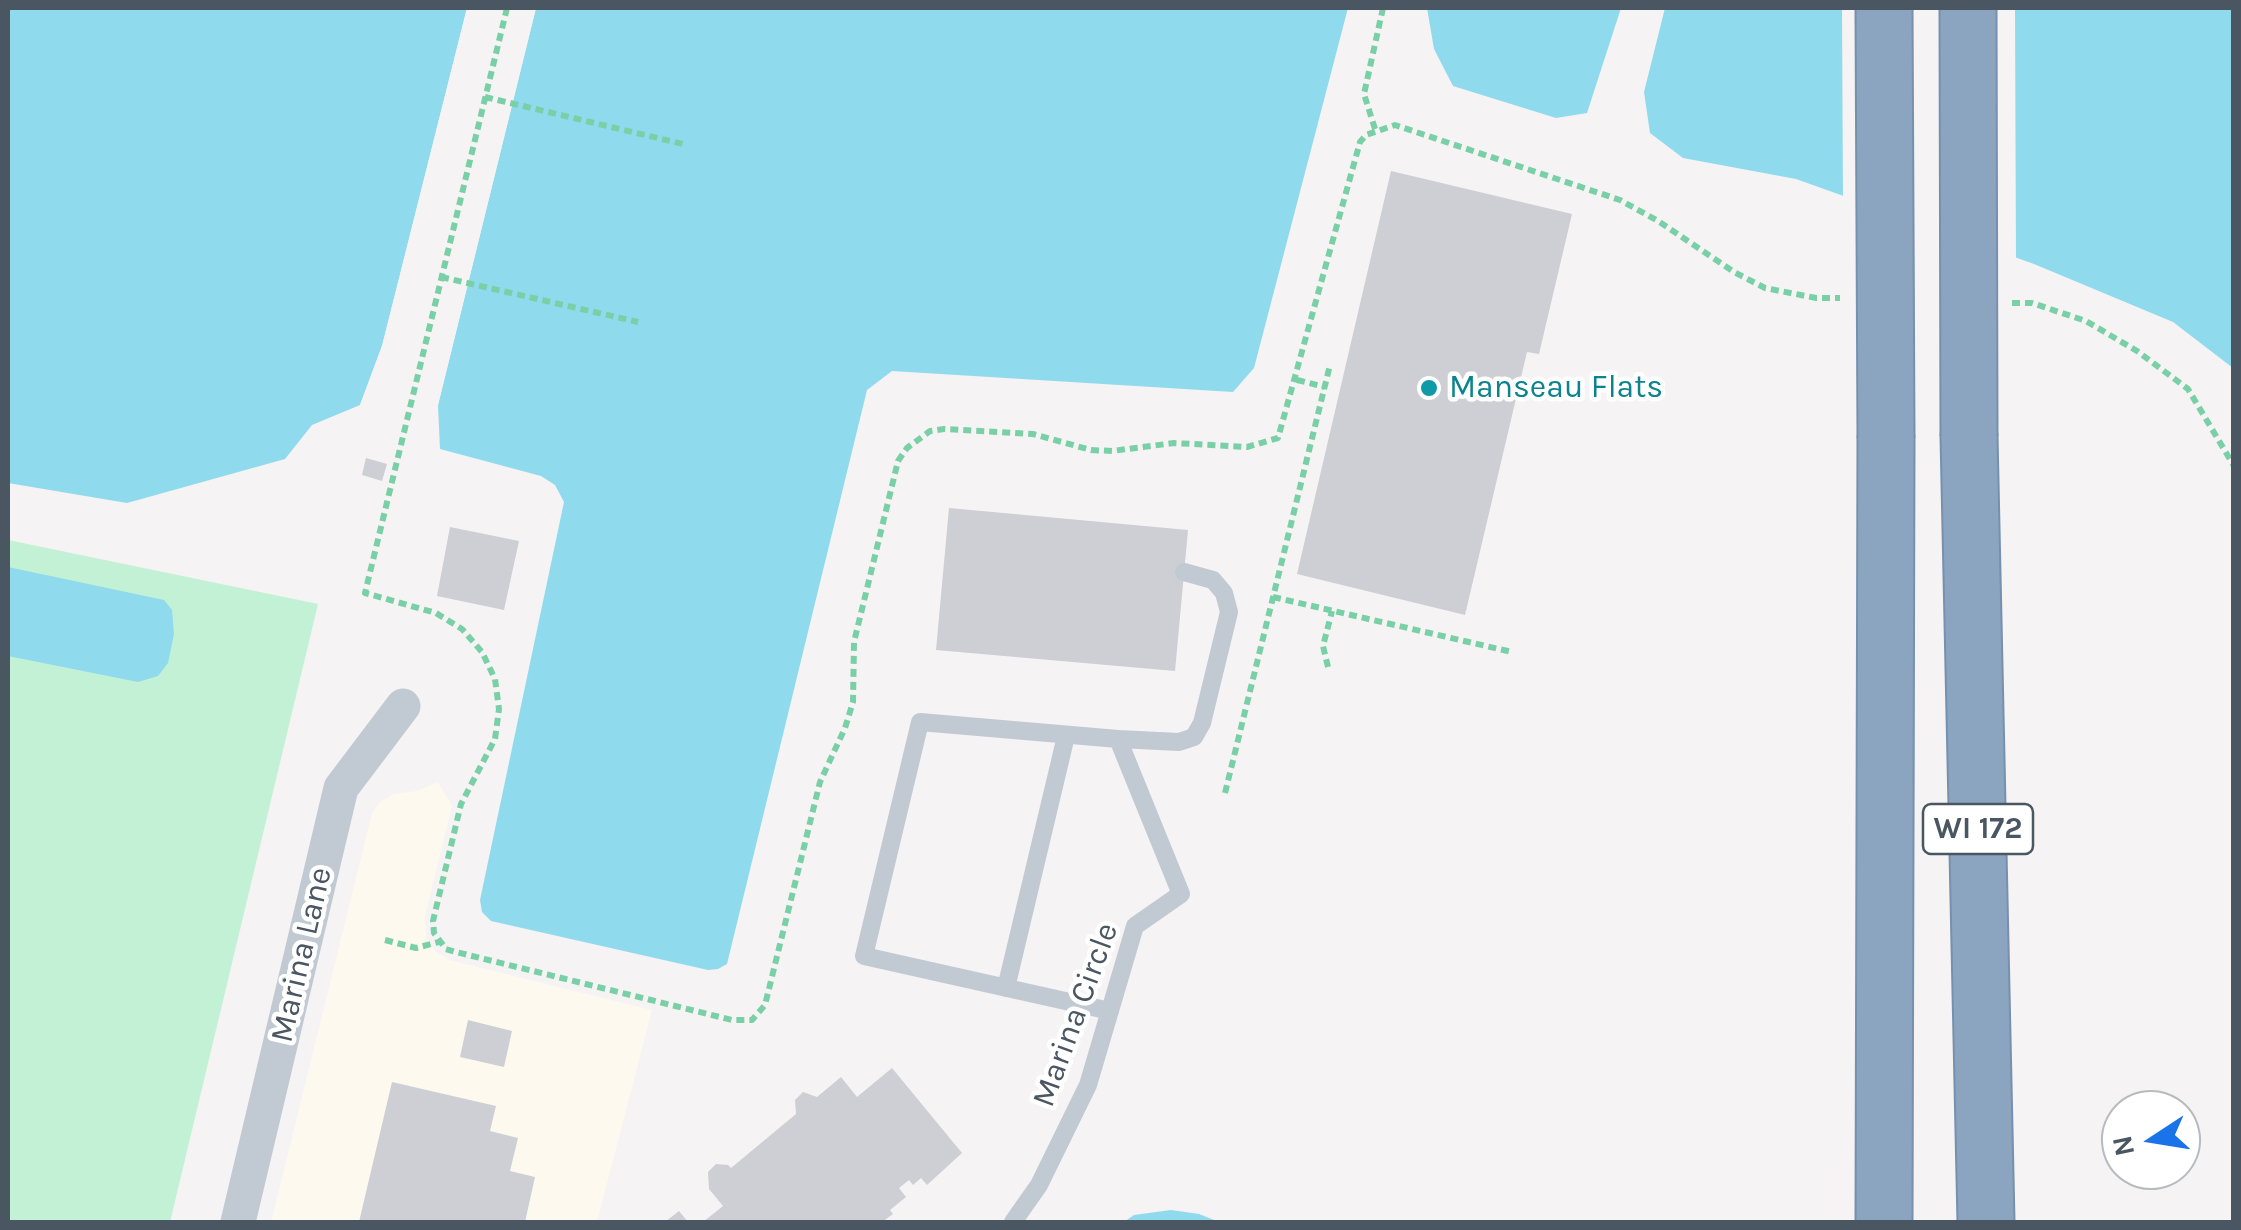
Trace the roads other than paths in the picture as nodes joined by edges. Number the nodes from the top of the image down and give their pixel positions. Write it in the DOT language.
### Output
graph roads {
  1 [pos="1884,8"];
  2 [pos="1968,8"];
  3 [pos="1184,572"];
  4 [pos="403,706"];
  5 [pos="1066,736"];
  6 [pos="1118,739"];
  7 [pos="1006,988"];
  8 [pos="1110,1011"];
  9 [pos="238,1222"];
  10 [pos="1013,1222"];
  11 [pos="1884,1222"];
  12 [pos="1986,1222"];
  1 -- 11 [label="highway, WI 172, bridge"];
  2 -- 12 [label="highway, WI 172, bridge"];
  3 -- 6 [label="lane"];
  4 -- 9 [label="street, Marina Lane"];
  5 -- 6 [label="lane"];
  5 -- 7 [label="lane"];
  5 -- 7 [label="lane"];
  6 -- 8 [label="lane, Marina Circle"];
  7 -- 8 [label="lane"];
  8 -- 10 [label="lane, Marina Circle"];
}
